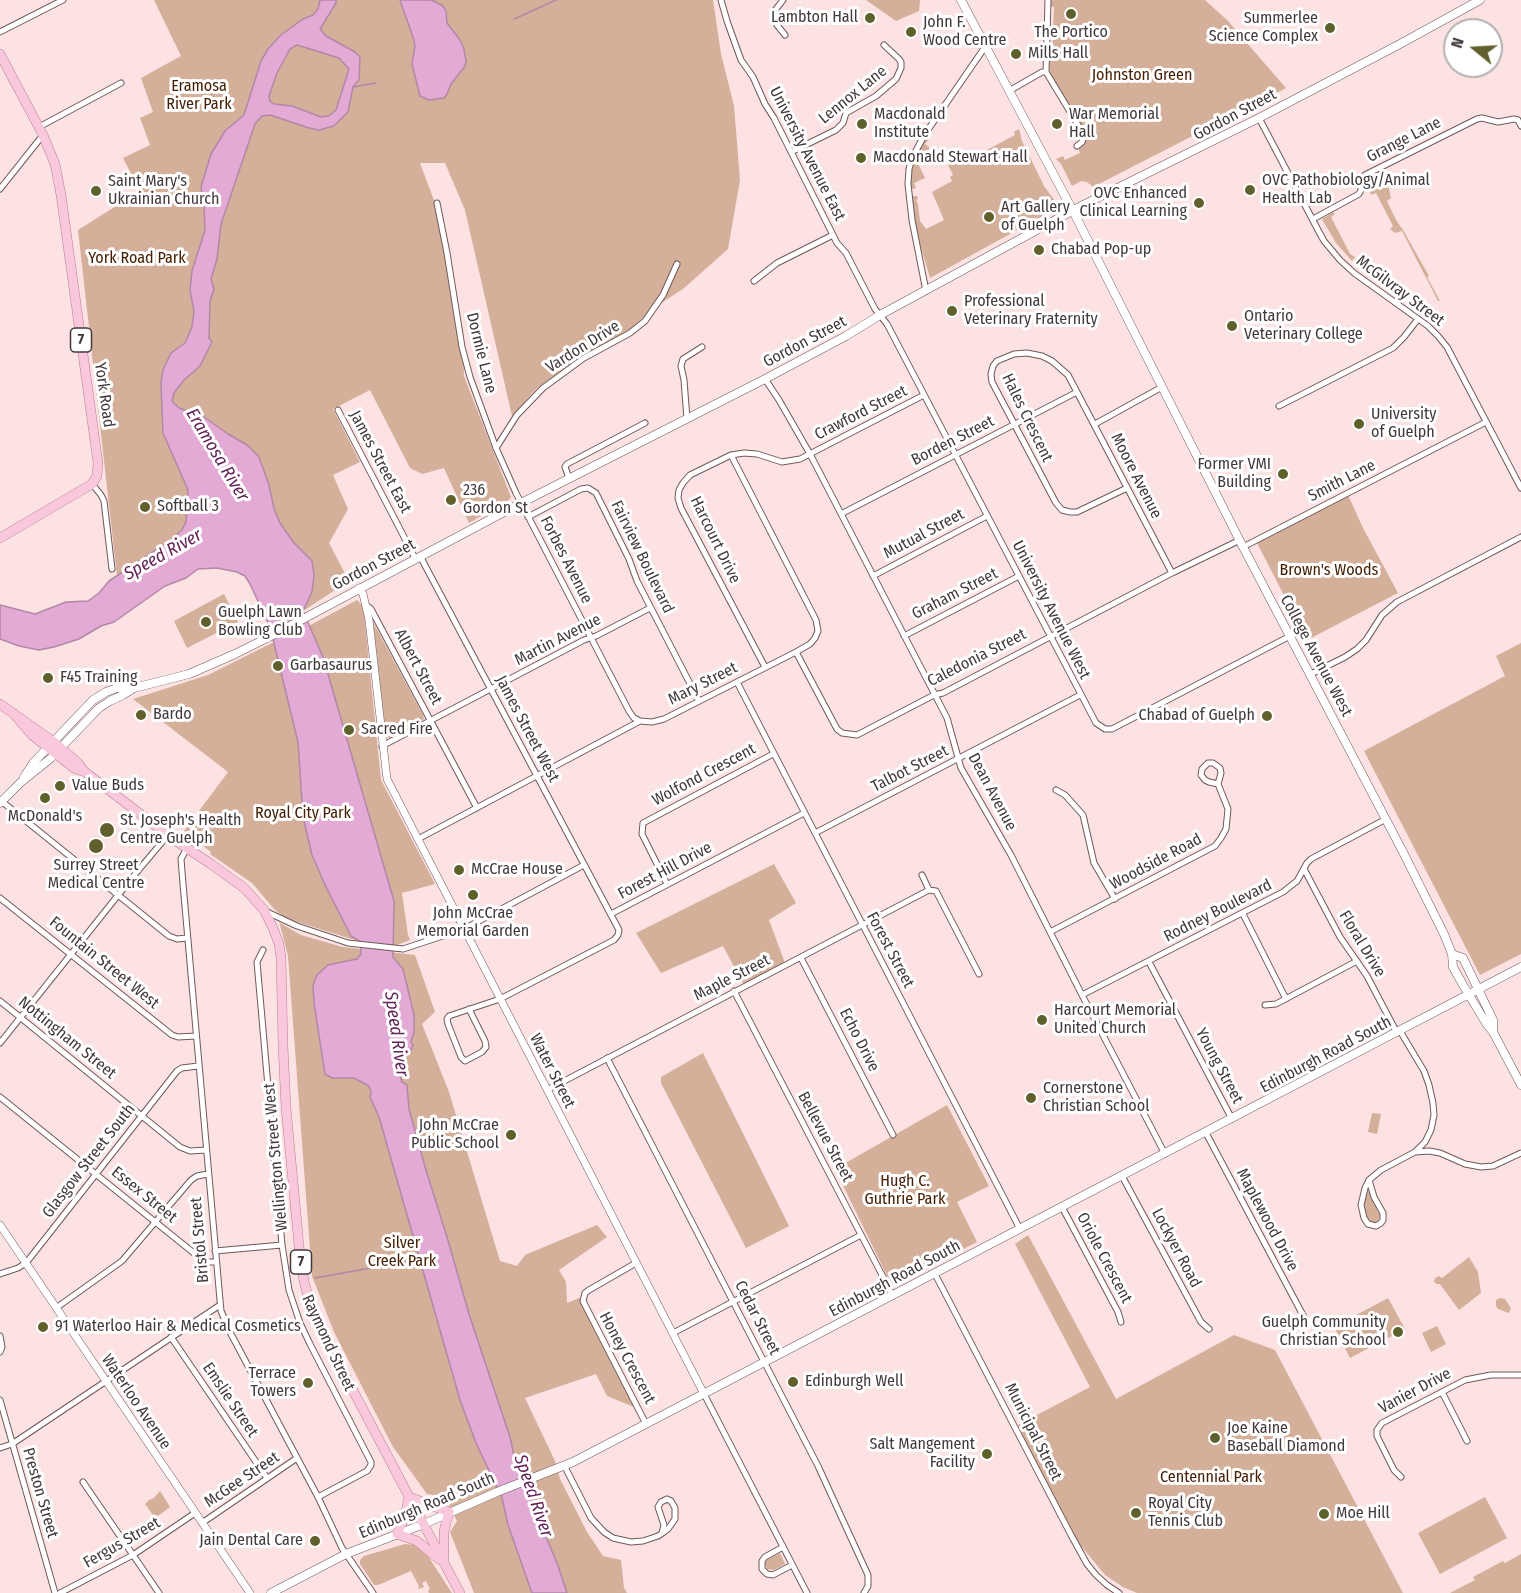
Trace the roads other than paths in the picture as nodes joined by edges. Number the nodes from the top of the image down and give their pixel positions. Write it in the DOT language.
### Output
graph roads {
  1 [pos="63,0"];
  2 [pos="721,0"];
  3 [pos="783,0"];
  4 [pos="961,0"];
  5 [pos="1048,0"];
  6 [pos="1480,0"];
  7 [pos="0,32"];
  8 [pos="785,34"];
  9 [pos="884,45"];
  10 [pos="985,47"];
  11 [pos="0,54"];
  12 [pos="1046,72"];
  13 [pos="121,83"];
  14 [pos="1009,91"];
  15 [pos="1259,118"];
  16 [pos="1521,126"];
  17 [pos="41,131"];
  18 [pos="1077,146"];
  19 [pos="791,152"];
  20 [pos="0,189"];
  21 [pos="437,203"];
  22 [pos="1072,211"];
  23 [pos="1313,219"];
  24 [pos="833,235"];
  25 [pos="677,264"];
  26 [pos="754,281"];
  27 [pos="926,291"];
  28 [pos="880,315"];
  29 [pos="1418,319"];
  30 [pos="702,347"];
  31 [pos="765,379"];
  32 [pos="1162,387"];
  33 [pos="1077,392"];
  34 [pos="924,395"];
  35 [pos="1279,406"];
  36 [pos="338,410"];
  37 [pos="687,419"];
  38 [pos="1486,422"];
  39 [pos="645,423"];
  40 [pos="1095,424"];
  41 [pos="1014,425"];
  42 [pos="496,448"];
  43 [pos="810,454"];
  44 [pos="731,455"];
  45 [pos="956,455"];
  46 [pos="569,478"];
  47 [pos="92,484"];
  48 [pos="1127,488"];
  49 [pos="1521,488"];
  50 [pos="521,503"];
  51 [pos="841,514"];
  52 [pos="987,516"];
  53 [pos="528,517"];
  54 [pos="1521,537"];
  55 [pos="0,538"];
  56 [pos="1241,543"];
  57 [pos="417,557"];
  58 [pos="112,569"];
  59 [pos="1172,573"];
  60 [pos="873,576"];
  61 [pos="1019,576"];
  62 [pos="359,588"];
  63 [pos="365,604"];
  64 [pos="650,608"];
  65 [pos="904,636"];
  66 [pos="1050,636"];
  67 [pos="1290,636"];
  68 [pos="591,638"];
  69 [pos="796,652"];
  70 [pos="765,667"];
  71 [pos="1311,674"];
  72 [pos="737,682"];
  73 [pos="490,689"];
  74 [pos="934,695"];
  75 [pos="1080,695"];
  76 [pos="699,700"];
  77 [pos="0,704"];
  78 [pos="431,720"];
  79 [pos="640,722"];
  80 [pos="382,746"];
  81 [pos="55,748"];
  82 [pos="773,754"];
  83 [pos="958,759"];
  84 [pos="537,776"];
  85 [pos="1218,784"];
  86 [pos="1056,790"];
  87 [pos="1,802"];
  88 [pos="477,808"];
  89 [pos="804,813"];
  90 [pos="1386,819"];
  91 [pos="814,833"];
  92 [pos="168,835"];
  93 [pos="418,839"];
  94 [pos="187,848"];
  95 [pos="584,865"];
  96 [pos="1304,868"];
  97 [pos="922,874"];
  98 [pos="667,884"];
  99 [pos="929,890"];
  100 [pos="118,895"];
  101 [pos="0,898"];
  102 [pos="1114,899"];
  103 [pos="264,910"];
  104 [pos="611,914"];
  105 [pos="1243,914"];
  106 [pos="862,925"];
  107 [pos="464,928"];
  108 [pos="1050,933"];
  109 [pos="187,938"];
  110 [pos="263,950"];
  111 [pos="71,954"];
  112 [pos="1452,954"];
  113 [pos="801,958"];
  114 [pos="1149,962"];
  115 [pos="1357,962"];
  116 [pos="1521,967"];
  117 [pos="979,974"];
  118 [pos="1479,989"];
  119 [pos="734,991"];
  120 [pos="1082,995"];
  121 [pos="1468,995"];
  122 [pos="501,999"];
  123 [pos="1286,999"];
  124 [pos="0,1001"];
  125 [pos="1265,1005"];
  126 [pos="469,1009"];
  127 [pos="20,1018"];
  128 [pos="1398,1032"];
  129 [pos="1493,1032"];
  130 [pos="196,1036"];
  131 [pos="0,1043"];
  132 [pos="607,1058"];
  133 [pos="198,1066"];
  134 [pos="1521,1085"];
  135 [pos="547,1090"];
  136 [pos="0,1097"];
  137 [pos="142,1115"];
  138 [pos="1232,1119"];
  139 [pos="1206,1133"];
  140 [pos="893,1135"];
  141 [pos="206,1150"];
  142 [pos="1415,1152"];
  143 [pos="1521,1153"];
  144 [pos="1165,1154"];
  145 [pos="95,1173"];
  146 [pos="208,1174"];
  147 [pos="1122,1176"];
  148 [pos="1370,1180"];
  149 [pos="1062,1207"];
  150 [pos="155,1221"];
  151 [pos="0,1225"];
  152 [pos="1020,1229"];
  153 [pos="861,1235"];
  154 [pos="282,1245"];
  155 [pos="215,1251"];
  156 [pos="216,1262"];
  157 [pos="26,1263"];
  158 [pos="636,1263"];
  159 [pos="0,1274"];
  160 [pos="935,1274"];
  161 [pos="893,1296"];
  162 [pos="734,1302"];
  163 [pos="220,1305"];
  164 [pos="57,1308"];
  165 [pos="1305,1319"];
  166 [pos="1121,1322"];
  167 [pos="1209,1329"];
  168 [pos="673,1333"];
  169 [pos="0,1336"];
  170 [pos="171,1337"];
  171 [pos="0,1352"];
  172 [pos="765,1362"];
  173 [pos="1521,1375"];
  174 [pos="106,1381"];
  175 [pos="1442,1392"];
  176 [pos="704,1394"];
  177 [pos="0,1400"];
  178 [pos="646,1424"];
  179 [pos="1467,1442"];
  180 [pos="12,1444"];
  181 [pos="0,1448"];
  182 [pos="297,1458"];
  183 [pos="564,1465"];
  184 [pos="1401,1477"];
  185 [pos="267,1478"];
  186 [pos="83,1482"];
  187 [pos="318,1497"];
  188 [pos="409,1497"];
  189 [pos="449,1512"];
  190 [pos="195,1514"];
  191 [pos="202,1523"];
  192 [pos="424,1524"];
  193 [pos="662,1533"];
  194 [pos="397,1534"];
  195 [pos="783,1547"];
  196 [pos="346,1554"];
  197 [pos="133,1555"];
  198 [pos="445,1564"];
  199 [pos="792,1566"];
  200 [pos="55,1593"];
  201 [pos="60,1593"];
  202 [pos="159,1593"];
  203 [pos="250,1593"];
  204 [pos="271,1593"];
  205 [pos="373,1593"];
  206 [pos="460,1593"];
  207 [pos="807,1593"];
  208 [pos="864,1593"];
  209 [pos="1119,1593"];
  1 -- 7 [label="street"];
  2 -- 19 [label="street, University Avenue East"];
  3 -- 8 [label="street"];
  4 -- 10 [label="main road, College Avenue West"];
  5 -- 12 [label="street"];
  6 -- 15 [label="main road, Gordon Street"];
  9 -- 19 [label="street, Lennox Lane"];
  10 -- 14 [label="main road, College Avenue West"];
  10 -- 27 [label="street"];
  11 -- 17 [label="main road, York Road / 7"];
  12 -- 14 [label="street"];
  12 -- 18 [label="street"];
  13 -- 17 [label="street"];
  14 -- 22 [label="main road, College Avenue West"];
  15 -- 22 [label="main road, Gordon Street"];
  15 -- 23 [label="street, McGilvray Street"];
  16 -- 23 [label="street, Grange Lane"];
  17 -- 20 [label="street"];
  17 -- 47 [label="main road, York Road / 7"];
  19 -- 24 [label="street, University Avenue East"];
  21 -- 42 [label="street, Dormie Lane"];
  22 -- 27 [label="main road, Gordon Street"];
  22 -- 32 [label="main road, College Avenue West"];
  23 -- 29 [label="street, McGilvray Street"];
  24 -- 26 [label="street"];
  24 -- 28 [label="street, University Avenue East"];
  25 -- 42 [label="street, Vardon Drive"];
  27 -- 28 [label="main road, Gordon Street"];
  28 -- 31 [label="main road, Gordon Street"];
  28 -- 34 [label="street, University Avenue West"];
  29 -- 35 [label="street"];
  29 -- 38 [label="street, McGilvray Street"];
  30 -- 37 [label="street"];
  31 -- 37 [label="main road, Gordon Street"];
  31 -- 43 [label="street, Dean Avenue"];
  32 -- 40 [label="street"];
  32 -- 56 [label="main road, College Avenue West"];
  33 -- 40 [label="street, Moore Avenue"];
  33 -- 41 [label="street, Borden Street"];
  33 -- 41 [label="street, Hales Crescent"];
  34 -- 43 [label="street, Crawford Street"];
  34 -- 45 [label="street, University Avenue West"];
  36 -- 57 [label="street, James Street East"];
  37 -- 46 [label="main road, Gordon Street"];
  38 -- 49 [label="street, McGilvray Street"];
  38 -- 56 [label="street, Smith Lane"];
  39 -- 46 [label="street"];
  40 -- 48 [label="street, Moore Avenue"];
  41 -- 45 [label="street, Borden Street"];
  41 -- 48 [label="street, Hales Crescent"];
  42 -- 50 [label="street, Dormie Lane"];
  43 -- 44 [label="street, Harcourt Drive"];
  43 -- 51 [label="street, Dean Avenue"];
  44 -- 69 [label="street, Mary Street"];
  44 -- 70 [label="street, Harcourt Drive"];
  45 -- 51 [label="street, Borden Street"];
  45 -- 52 [label="street, University Avenue West"];
  46 -- 50 [label="main road, Gordon Street"];
  47 -- 55 [label="main road"];
  47 -- 58 [label="street"];
  48 -- 59 [label="street, Moore Avenue"];
  50 -- 53 [label="street, Forbes Avenue"];
  50 -- 57 [label="main road, Gordon Street"];
  51 -- 60 [label="street, Dean Avenue"];
  52 -- 60 [label="street, Mutual Street"];
  52 -- 61 [label="street, University Avenue West"];
  53 -- 64 [label="street, Fairview Boulevard"];
  53 -- 68 [label="street, Forbes Avenue"];
  54 -- 71 [label="street"];
  56 -- 59 [label="street, Caledonia Street"];
  56 -- 67 [label="main road, College Avenue West"];
  57 -- 62 [label="main road, Gordon Street"];
  57 -- 73 [label="street, James Street West"];
  59 -- 66 [label="street, Caledonia Street"];
  60 -- 65 [label="street, Dean Avenue"];
  61 -- 65 [label="street, Graham Street"];
  61 -- 66 [label="street, University Avenue West"];
  62 -- 63 [label="street, Water Street"];
  62 -- 81 [label="main road, Gordon Street"];
  63 -- 78 [label="street, Albert Street"];
  63 -- 80 [label="street, Water Street"];
  64 -- 68 [label="street, Martin Avenue"];
  64 -- 76 [label="street, Fairview Boulevard"];
  65 -- 74 [label="street, Dean Avenue"];
  66 -- 74 [label="street, Caledonia Street"];
  66 -- 75 [label="street, University Avenue West"];
  67 -- 71 [label="main road, College Avenue West"];
  67 -- 75 [label="street, University Avenue West"];
  68 -- 73 [label="street, Martin Avenue"];
  68 -- 79 [label="street, Forbes Avenue"];
  69 -- 70 [label="street, Mary Street"];
  69 -- 74 [label="street, Caledonia Street"];
  70 -- 72 [label="street, Mary Street"];
  71 -- 90 [label="main road, College Avenue West"];
  72 -- 76 [label="street, Mary Street"];
  72 -- 82 [label="street, Forest Street"];
  73 -- 78 [label="street, Martin Avenue"];
  73 -- 84 [label="street, James Street West"];
  74 -- 83 [label="street, Dean Avenue"];
  75 -- 83 [label="street, Talbot Street"];
  76 -- 79 [label="street, Mary Street"];
  77 -- 81 [label="main road, 7"];
  78 -- 80 [label="street, Martin Avenue"];
  78 -- 88 [label="street, Albert Street"];
  79 -- 84 [label="street, Mary Street"];
  80 -- 93 [label="street, Water Street"];
  81 -- 87 [label="main road, Gordon Street"];
  81 -- 92 [label="main road, Wellington Street West / 7"];
  82 -- 89 [label="street, Forest Street"];
  82 -- 98 [label="street, Wolfond Crescent"];
  83 -- 91 [label="street, Talbot Street"];
  83 -- 108 [label="street, Dean Avenue"];
  84 -- 88 [label="street, Mary Street"];
  84 -- 95 [label="street, James Street West"];
  85 -- 102 [label="street, Woodside Road"];
  86 -- 102 [label="street"];
  87 -- 100 [label="street"];
  88 -- 93 [label="street, Mary Street"];
  89 -- 91 [label="street, Forest Street"];
  89 -- 98 [label="street, Forest Hill Drive"];
  90 -- 96 [label="street, Rodney Boulevard"];
  90 -- 112 [label="main road, College Avenue West"];
  91 -- 106 [label="street, Forest Street"];
  92 -- 94 [label="main road, Wellington Street West / 7"];
  92 -- 100 [label="street"];
  93 -- 107 [label="street, Water Street"];
  94 -- 103 [label="main road, Wellington Street West / 7"];
  94 -- 109 [label="street, Bristol Street"];
  95 -- 104 [label="street, James Street West"];
  95 -- 107 [label="street"];
  96 -- 105 [label="street, Rodney Boulevard"];
  96 -- 115 [label="street, Floral Drive"];
  97 -- 99 [label="street"];
  98 -- 104 [label="street, Forest Hill Drive"];
  99 -- 106 [label="street, Maple Street"];
  99 -- 117 [label="street"];
  100 -- 109 [label="street"];
  100 -- 111 [label="street"];
  101 -- 111 [label="street, Fountain Street West"];
  102 -- 108 [label="street, Woodside Road"];
  103 -- 107 [label="street"];
  103 -- 188 [label="main road, Wellington Street West / 7"];
  104 -- 122 [label="street, Forest Hill Drive"];
  105 -- 114 [label="street, Rodney Boulevard"];
  105 -- 123 [label="street"];
  106 -- 113 [label="street, Maple Street"];
  106 -- 152 [label="street, Forest Street"];
  107 -- 122 [label="street, Water Street"];
  108 -- 120 [label="street, Dean Avenue"];
  109 -- 130 [label="street, Bristol Street"];
  110 -- 154 [label="street, Raymond Street"];
  111 -- 127 [label="street"];
  111 -- 130 [label="street, Fountain Street West"];
  112 -- 118 [label="main road, College Avenue West"];
  112 -- 121 [label="main road, College Avenue West"];
  113 -- 119 [label="street, Maple Street"];
  113 -- 140 [label="street, Echo Drive"];
  114 -- 120 [label="street, Rodney Boulevard"];
  114 -- 138 [label="street, Young Street"];
  115 -- 123 [label="street"];
  115 -- 128 [label="street, Floral Drive"];
  116 -- 118 [label="main road, Edinburgh Road South"];
  118 -- 121 [label="main road, Edinburgh Road South"];
  118 -- 129 [label="main road, College Avenue West"];
  119 -- 132 [label="street, Maple Street"];
  119 -- 153 [label="street, Bellevue Street"];
  120 -- 144 [label="street, Dean Avenue"];
  121 -- 128 [label="main road, Edinburgh Road South"];
  121 -- 129 [label="main road, College Avenue West"];
  122 -- 126 [label="street, Forest Hill Drive"];
  122 -- 135 [label="street, Water Street"];
  123 -- 125 [label="street"];
  124 -- 127 [label="street, Nottingham Street"];
  126 -- 126 [label="street, Forest Hill Drive"];
  127 -- 131 [label="street"];
  127 -- 137 [label="street, Nottingham Street"];
  128 -- 138 [label="main road, Edinburgh Road South"];
  128 -- 142 [label="street, Floral Drive"];
  129 -- 134 [label="main road"];
  130 -- 133 [label="street, Bristol Street"];
  132 -- 135 [label="street, Maple Street"];
  132 -- 162 [label="street, Cedar Street"];
  133 -- 137 [label="street, Glasgow Street South"];
  133 -- 141 [label="street, Bristol Street"];
  135 -- 158 [label="street, Water Street"];
  136 -- 145 [label="street, Essex Street"];
  137 -- 141 [label="street, Nottingham Street"];
  137 -- 145 [label="street, Glasgow Street South"];
  138 -- 139 [label="main road, Edinburgh Road South"];
  139 -- 144 [label="main road, Edinburgh Road South"];
  139 -- 165 [label="street, Maplewood Drive"];
  141 -- 146 [label="street, Bristol Street"];
  142 -- 143 [label="street"];
  142 -- 148 [label="street"];
  144 -- 147 [label="main road, Edinburgh Road South"];
  145 -- 150 [label="street, Essex Street"];
  145 -- 157 [label="street, Glasgow Street South"];
  146 -- 150 [label="street"];
  146 -- 155 [label="street, Bristol Street"];
  147 -- 149 [label="main road, Edinburgh Road South"];
  147 -- 167 [label="street, Lockyer Road"];
  148 -- 148 [label="street"];
  149 -- 152 [label="main road, Edinburgh Road South"];
  149 -- 166 [label="street, Oriole Crescent"];
  150 -- 156 [label="street, Essex Street"];
  150 -- 164 [label="street"];
  151 -- 157 [label="street, Waterloo Avenue"];
  152 -- 160 [label="main road, Edinburgh Road South"];
  153 -- 161 [label="street, Bellevue Street"];
  153 -- 162 [label="street"];
  154 -- 155 [label="street"];
  154 -- 187 [label="street, Raymond Street"];
  155 -- 156 [label="street, Bristol Street"];
  156 -- 163 [label="street, Bristol Street"];
  157 -- 159 [label="street, Glasgow Street South"];
  157 -- 164 [label="street, Waterloo Avenue"];
  158 -- 168 [label="street, Water Street"];
  158 -- 178 [label="street, Honey Crescent"];
  160 -- 161 [label="main road, Edinburgh Road South"];
  160 -- 209 [label="street, Municipal Street"];
  161 -- 172 [label="main road, Edinburgh Road South"];
  162 -- 168 [label="street"];
  162 -- 172 [label="street, Cedar Street"];
  163 -- 170 [label="street"];
  163 -- 182 [label="street, Bristol Street"];
  164 -- 174 [label="street, Waterloo Avenue"];
  168 -- 176 [label="street, Water Street"];
  169 -- 171 [label="street"];
  170 -- 174 [label="street"];
  170 -- 185 [label="street, Emslie Street"];
  172 -- 176 [label="main road, Edinburgh Road South"];
  172 -- 208 [label="street, Cedar Street"];
  173 -- 175 [label="street, Vanier Drive"];
  174 -- 180 [label="street"];
  174 -- 190 [label="street, Waterloo Avenue"];
  175 -- 179 [label="street"];
  175 -- 184 [label="street, Vanier Drive"];
  176 -- 178 [label="main road, Edinburgh Road South"];
  176 -- 195 [label="street, Water Street"];
  177 -- 180 [label="street, Preston Street"];
  178 -- 183 [label="main road, Edinburgh Road South"];
  180 -- 181 [label="street"];
  180 -- 200 [label="street, Preston Street"];
  182 -- 185 [label="street, McGee Street"];
  182 -- 187 [label="street, Bristol Street"];
  183 -- 189 [label="main road, Edinburgh Road South"];
  183 -- 193 [label="street"];
  185 -- 191 [label="street, McGee Street"];
  186 -- 197 [label="street"];
  187 -- 196 [label="street, Bristol Street"];
  188 -- 189 [label="main road"];
  188 -- 192 [label="main road, Wellington Street West / 7"];
  188 -- 194 [label="main road"];
  189 -- 192 [label="main road, Edinburgh Road South"];
  189 -- 198 [label="main road"];
  190 -- 191 [label="street, Waterloo Avenue"];
  190 -- 197 [label="street, Fergus Street"];
  191 -- 203 [label="street, Waterloo Avenue"];
  192 -- 194 [label="main road, Edinburgh Road South"];
  192 -- 198 [label="main road, Wellington Street West / 7"];
  193 -- 193 [label="street"];
  194 -- 196 [label="main road, Edinburgh Road South"];
  194 -- 198 [label="main road"];
  195 -- 199 [label="street, Water Street"];
  195 -- 199 [label="street"];
  196 -- 204 [label="main road, Edinburgh Road South"];
  196 -- 205 [label="street, Bristol Street"];
  197 -- 201 [label="street, Fergus Street"];
  197 -- 202 [label="street"];
  198 -- 206 [label="main road, Wellington Street West / 7"];
  199 -- 207 [label="street, Water Street"];
}
